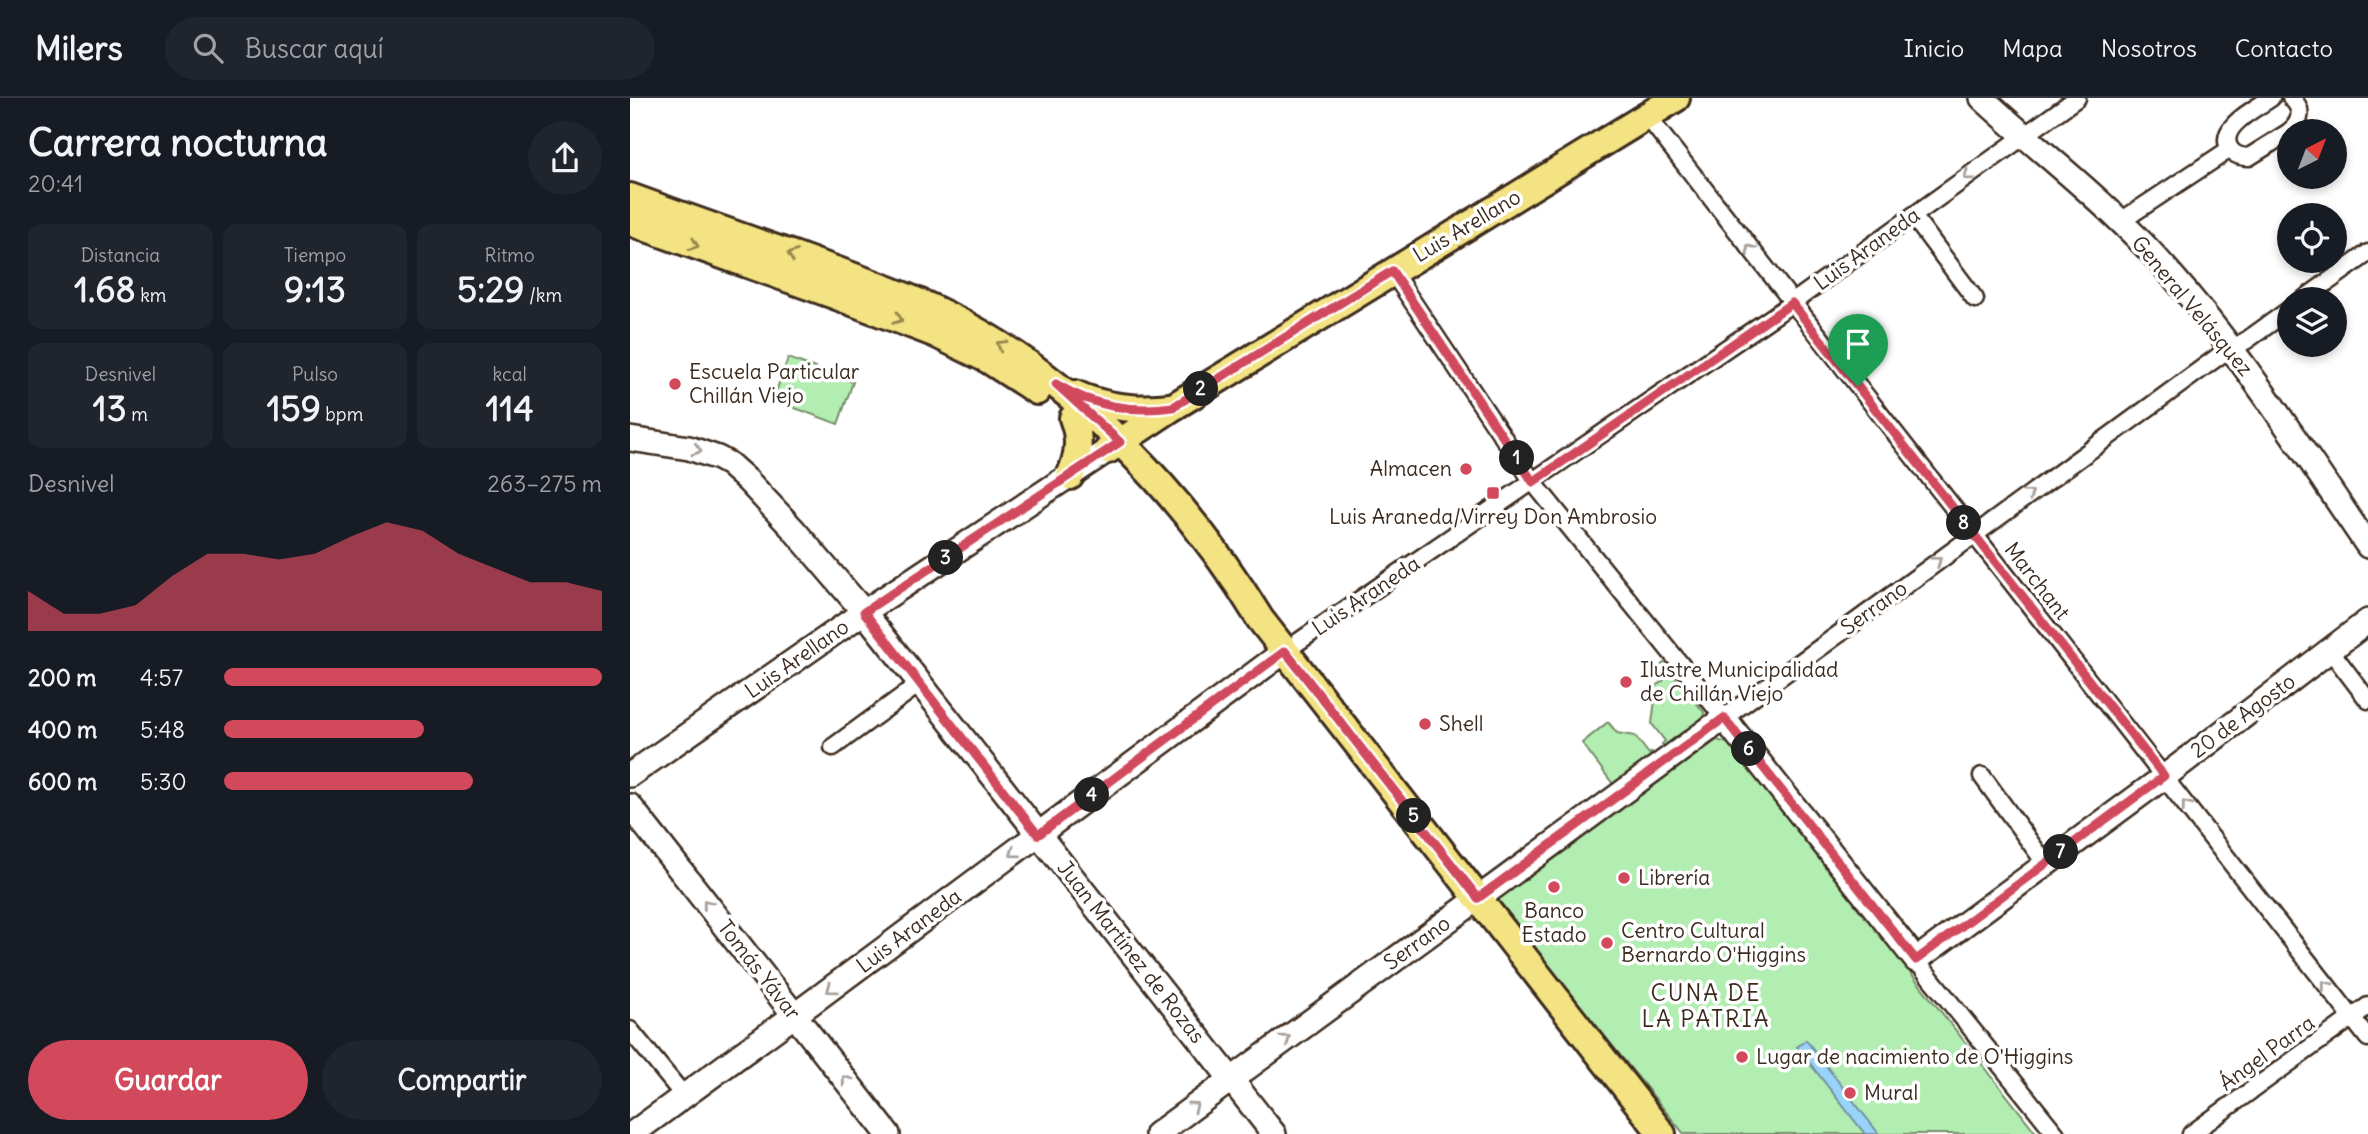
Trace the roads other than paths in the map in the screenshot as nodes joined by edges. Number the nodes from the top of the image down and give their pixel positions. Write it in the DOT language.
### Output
graph roads {
  1 [pos="1676,98"];
  2 [pos="1982,98"];
  3 [pos="2077,98"];
  4 [pos="2271,98"];
  5 [pos="2291,98"];
  6 [pos="1647,116"];
  7 [pos="2299,119"];
  8 [pos="2023,136"];
  9 [pos="2277,139"];
  10 [pos="2230,149"];
  11 [pos="630,197"];
  12 [pos="1913,216"];
  13 [pos="2120,221"];
  14 [pos="630,222"];
  15 [pos="2368,253"];
  16 [pos="1392,271"];
  17 [pos="2321,287"];
  18 [pos="1975,299"];
  19 [pos="1792,303"];
  20 [pos="2277,318"];
  21 [pos="2232,349"];
  22 [pos="1056,384"];
  23 [pos="1173,407"];
  24 [pos="1073,418"];
  25 [pos="630,439"];
  26 [pos="1114,446"];
  27 [pos="1070,476"];
  28 [pos="1533,482"];
  29 [pos="1974,535"];
  30 [pos="2368,546"];
  31 [pos="864,612"];
  32 [pos="2368,621"];
  33 [pos="2330,650"];
  34 [pos="1285,651"];
  35 [pos="919,684"];
  36 [pos="2368,700"];
  37 [pos="1724,718"];
  38 [pos="833,747"];
  39 [pos="630,775"];
  40 [pos="1983,776"];
  41 [pos="2164,776"];
  42 [pos="630,806"];
  43 [pos="1038,835"];
  44 [pos="2046,864"];
  45 [pos="1478,898"];
  46 [pos="1916,960"];
  47 [pos="2368,1006"];
  48 [pos="795,1016"];
  49 [pos="2352,1018"];
  50 [pos="630,1030"];
  51 [pos="2368,1038"];
  52 [pos="1231,1079"];
  53 [pos="684,1096"];
  54 [pos="632,1134"];
  55 [pos="888,1134"];
  56 [pos="1157,1134"];
  57 [pos="1274,1134"];
  58 [pos="1662,1134"];
  59 [pos="2056,1134"];
  60 [pos="2191,1134"];
  1 -- 6 [label="main road, Luis Arellano"];
  2 -- 8 [label="street, General Velásquez"];
  3 -- 8 [label="street, Luis Araneda"];
  4 -- 10 [label="street"];
  5 -- 7 [label="street"];
  6 -- 16 [label="main road, Luis Arellano"];
  19 -- 6 [label="street, Marchant, one-way"];
  8 -- 12 [label="street, Luis Araneda, one-way"];
  8 -- 13 [label="street, General Velásquez"];
  9 -- 10 [label="street"];
  10 -- 13 [label="street"];
  22 -- 11 [label="main road, one-way"];
  12 -- 18 [label="street"];
  12 -- 19 [label="street, Luis Araneda"];
  13 -- 21 [label="street, General Velásquez"];
  14 -- 24 [label="main road, one-way"];
  15 -- 17 [label="street"];
  16 -- 23 [label="main road, Luis Arellano"];
  16 -- 28 [label="street"];
  19 -- 28 [label="street, Luis Araneda"];
  19 -- 29 [label="street, Marchant"];
  20 -- 21 [label="street, Serrano"];
  29 -- 21 [label="street, Serrano, one-way"];
  21 -- 30 [label="street, General Velásquez"];
  22 -- 23 [label="main road"];
  22 -- 26 [label="main road"];
  23 -- 26 [label="main road, Luis Arellano"];
  24 -- 26 [label="main road"];
  24 -- 27 [label="main road"];
  25 -- 31 [label="street, Juan Martínez de Rozas, one-way"];
  26 -- 27 [label="street, Luis Arellano"];
  26 -- 34 [label="main road"];
  27 -- 31 [label="street, Luis Arellano"];
  28 -- 34 [label="street, Luis Araneda"];
  28 -- 37 [label="street"];
  37 -- 29 [label="street, Serrano, one-way"];
  29 -- 41 [label="street, Marchant"];
  31 -- 35 [label="street, Juan Martínez de Rozas"];
  31 -- 39 [label="street, Luis Arellano"];
  32 -- 33 [label="street, 20 de Agosto"];
  33 -- 36 [label="street"];
  33 -- 41 [label="street, 20 de Agosto"];
  34 -- 43 [label="street, Luis Araneda"];
  34 -- 45 [label="main road"];
  35 -- 38 [label="street"];
  35 -- 43 [label="street, Juan Martínez de Rozas"];
  37 -- 45 [label="street, Serrano"];
  37 -- 46 [label="street"];
  40 -- 44 [label="street"];
  41 -- 44 [label="street, 20 de Agosto"];
  49 -- 41 [label="street, Marchant, one-way"];
  48 -- 42 [label="street, Tomás Yávar, one-way"];
  43 -- 48 [label="street, Luis Araneda, one-way"];
  43 -- 52 [label="street, Juan Martínez de Rozas"];
  44 -- 46 [label="street, 20 de Agosto"];
  52 -- 45 [label="street, Serrano, one-way"];
  45 -- 58 [label="main road"];
  46 -- 59 [label="street"];
  47 -- 49 [label="street, Ángel Parra"];
  48 -- 53 [label="street, Luis Araneda"];
  55 -- 48 [label="street, Tomás Yávar, one-way"];
  49 -- 51 [label="street, Marchant"];
  49 -- 60 [label="street, Ángel Parra"];
  50 -- 53 [label="street"];
  56 -- 52 [label="street, Serrano, one-way"];
  52 -- 57 [label="street, Juan Martínez de Rozas"];
  53 -- 54 [label="street, Luis Araneda"];
}
